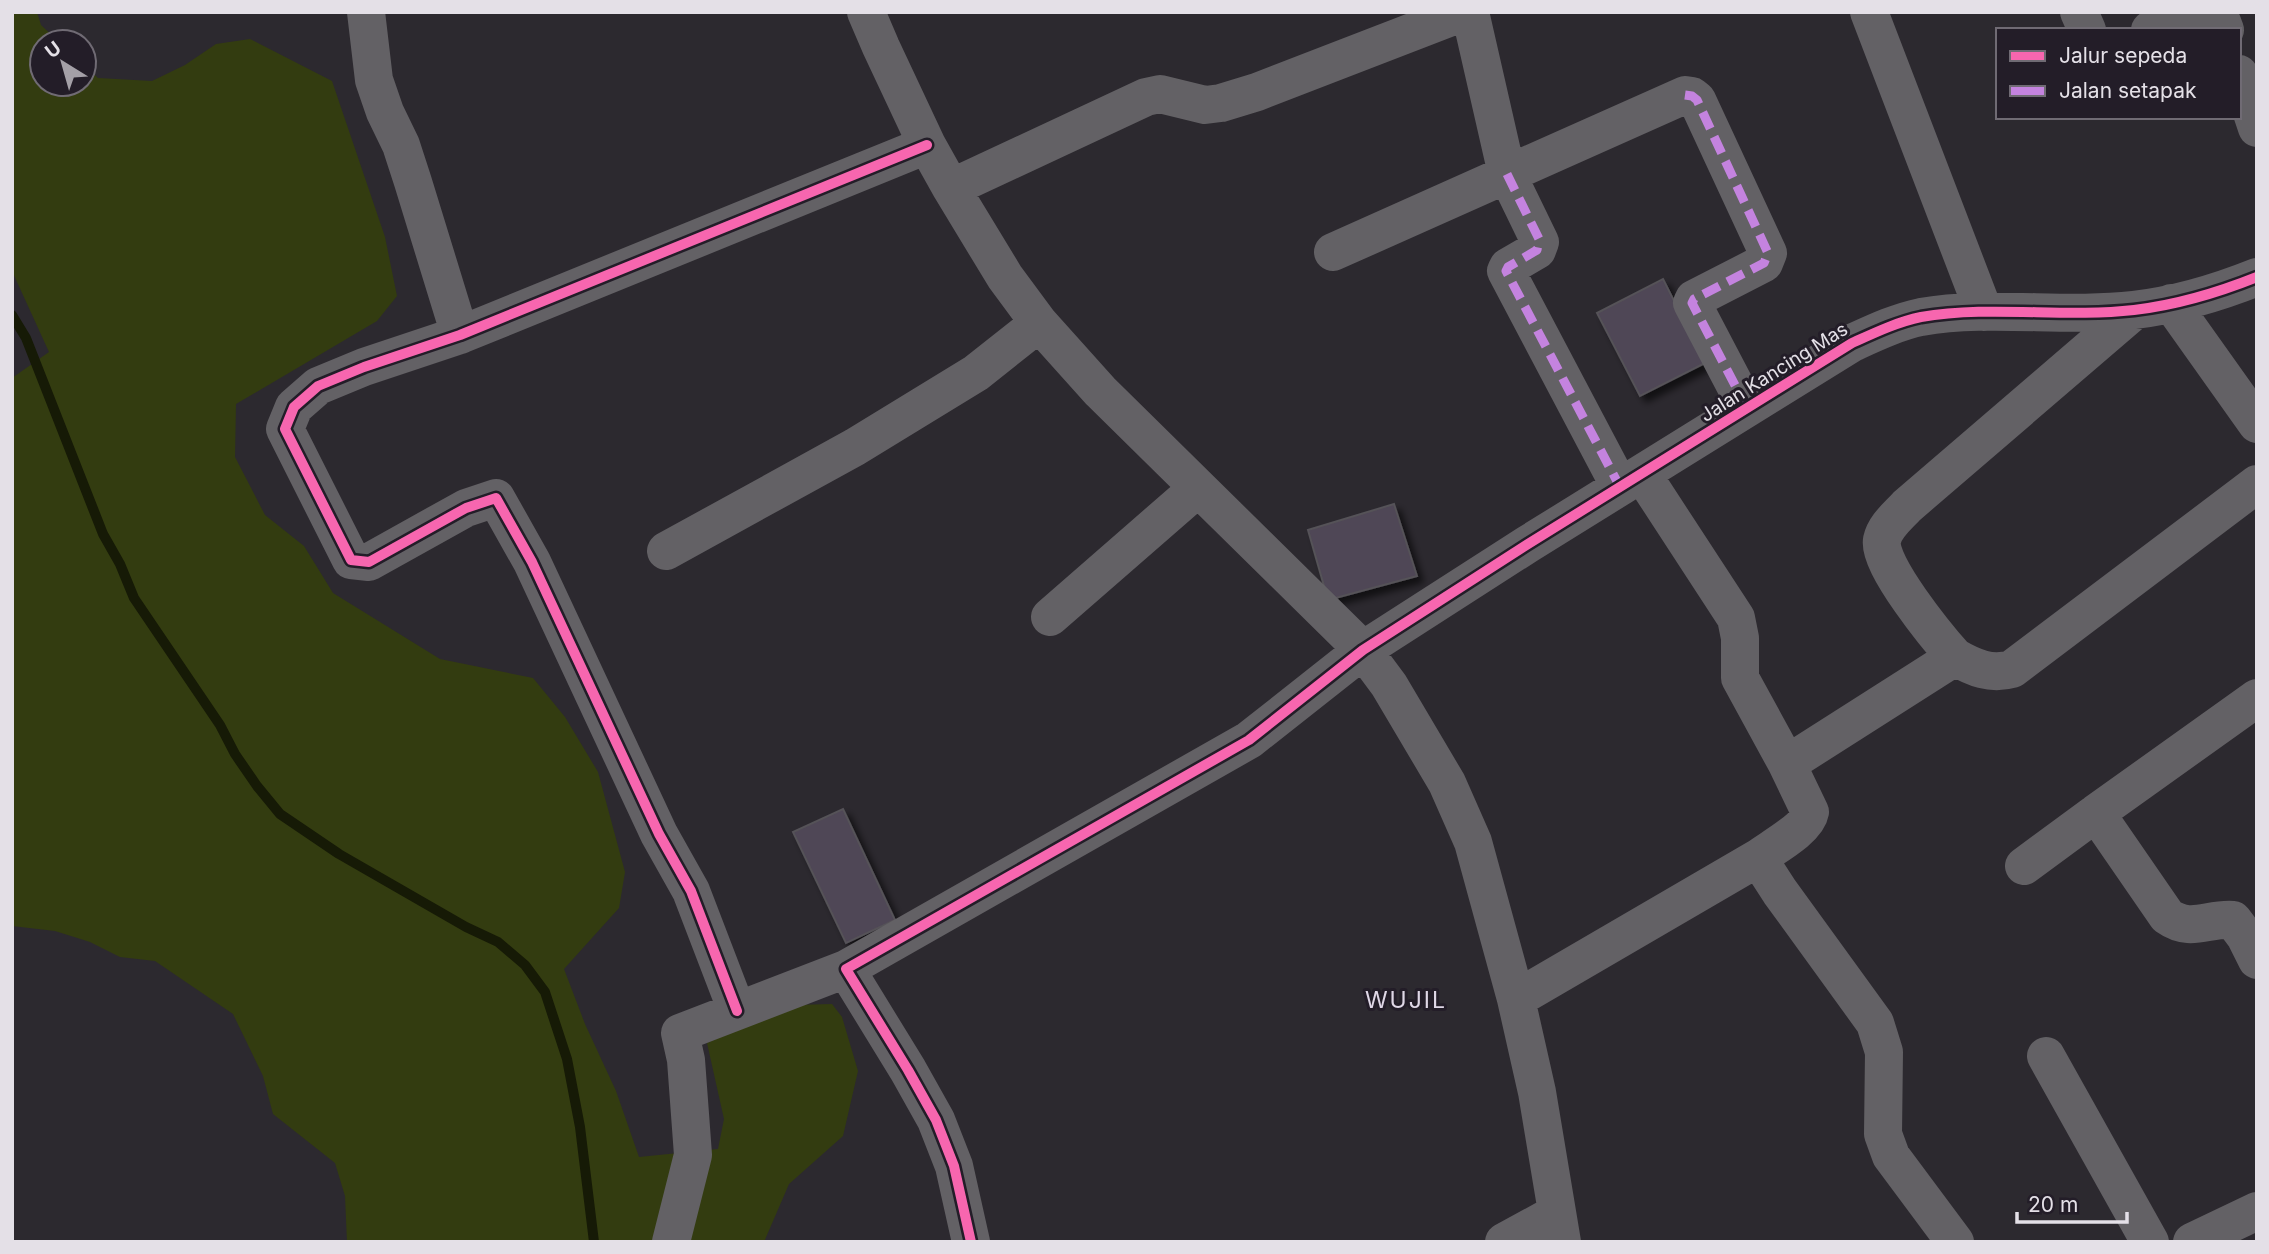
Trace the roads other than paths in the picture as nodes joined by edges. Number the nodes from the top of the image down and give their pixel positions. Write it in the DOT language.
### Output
graph roads {
  1 [pos="366,12"];
  2 [pos="866,12"];
  3 [pos="1464,12"];
  4 [pos="1470,12"];
  5 [pos="1869,12"];
  6 [pos="2222,21"];
  7 [pos="2161,28"];
  8 [pos="2241,80"];
  9 [pos="2257,128"];
  10 [pos="927,145"];
  11 [pos="1507,174"];
  12 [pos="951,188"];
  13 [pos="1334,252"];
  14 [pos="2257,277"];
  15 [pos="2171,303"];
  16 [pos="2135,310"];
  17 [pos="1984,312"];
  18 [pos="1039,323"];
  19 [pos="460,335"];
  20 [pos="1747,408"];
  21 [pos="2257,424"];
  22 [pos="1631,481"];
  23 [pos="2257,484"];
  24 [pos="1198,488"];
  25 [pos="666,551"];
  26 [pos="1050,617"];
  27 [pos="1363,650"];
  28 [pos="1955,657"];
  29 [pos="2257,698"];
  30 [pos="1787,764"];
  31 [pos="2096,813"];
  32 [pos="1758,858"];
  33 [pos="2024,866"];
  34 [pos="2257,960"];
  35 [pos="846,969"];
  36 [pos="1516,999"];
  37 [pos="737,1011"];
  38 [pos="2046,1056"];
  39 [pos="2257,1210"];
  40 [pos="1560,1227"];
  41 [pos="671,1242"];
  42 [pos="971,1242"];
  43 [pos="1504,1242"];
  44 [pos="1955,1242"];
  45 [pos="2150,1242"];
  46 [pos="2192,1242"];
  1 -- 19 [label="street"];
  2 -- 10 [label="street"];
  3 -- 12 [label="street"];
  4 -- 11 [label="street"];
  5 -- 17 [label="street"];
  6 -- 7 [label="street"];
  8 -- 9 [label="street"];
  10 -- 12 [label="street"];
  10 -- 19 [label="street"];
  11 -- 13 [label="street"];
  11 -- 20 [label="street"];
  11 -- 22 [label="street"];
  12 -- 18 [label="street"];
  14 -- 15 [label="street, Jalan Kancing Mas"];
  15 -- 16 [label="street, Jalan Kancing Mas"];
  15 -- 21 [label="street"];
  16 -- 17 [label="street, Jalan Kancing Mas"];
  16 -- 28 [label="street"];
  17 -- 20 [label="street, Jalan Kancing Mas"];
  18 -- 24 [label="street"];
  18 -- 25 [label="street"];
  19 -- 37 [label="street"];
  20 -- 22 [label="street, Jalan Kancing Mas"];
  22 -- 27 [label="street, Jalan Kancing Mas"];
  22 -- 30 [label="street"];
  23 -- 28 [label="street"];
  24 -- 26 [label="street"];
  24 -- 27 [label="street"];
  27 -- 35 [label="street, Jalan Kancing Mas"];
  27 -- 36 [label="street"];
  28 -- 30 [label="street"];
  29 -- 31 [label="street"];
  30 -- 32 [label="street"];
  31 -- 33 [label="street"];
  31 -- 34 [label="street"];
  32 -- 36 [label="street"];
  32 -- 44 [label="street"];
  35 -- 37 [label="street, Jalan Kancing Mas"];
  35 -- 42 [label="street"];
  36 -- 40 [label="street"];
  37 -- 41 [label="street, Jalan Kancing Mas"];
  38 -- 45 [label="street"];
  39 -- 46 [label="street"];
  40 -- 43 [label="street"];
}
